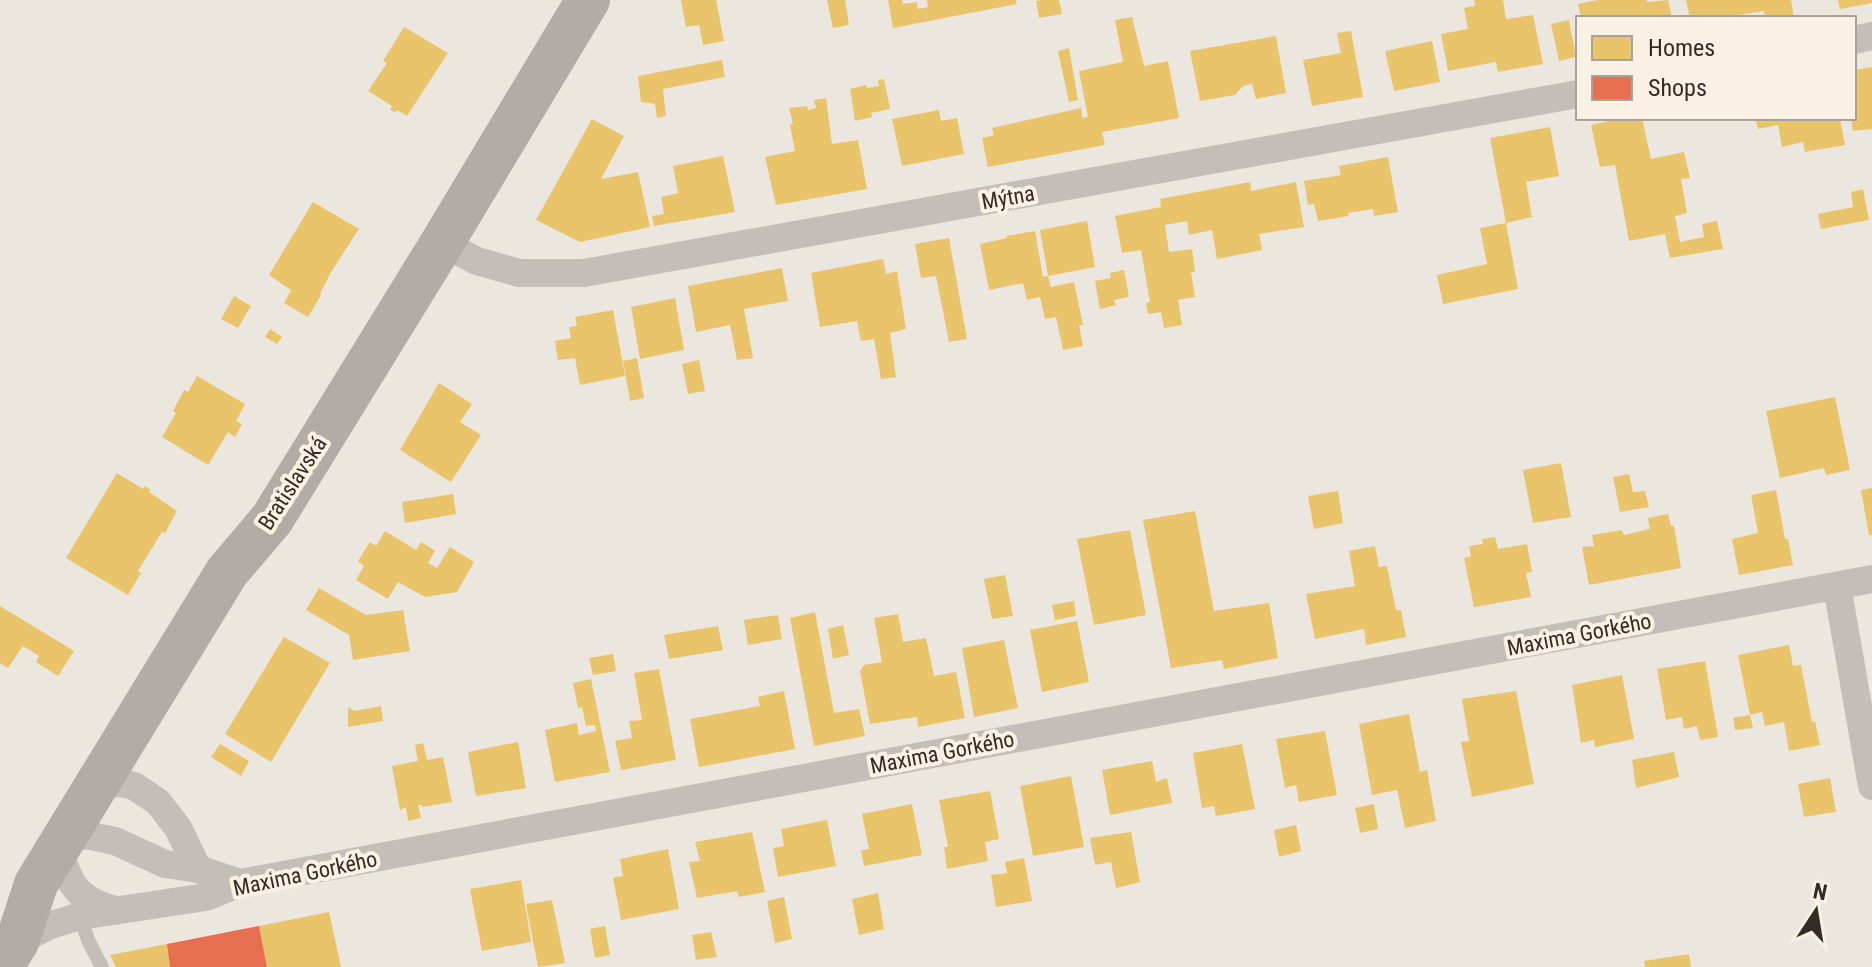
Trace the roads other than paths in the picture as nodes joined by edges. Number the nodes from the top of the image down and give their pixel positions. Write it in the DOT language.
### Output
graph roads {
  1 [pos="588,0"];
  2 [pos="1576,94"];
  3 [pos="442,243"];
  4 [pos="1872,579"];
  5 [pos="1837,586"];
  6 [pos="97,785"];
  7 [pos="1872,786"];
  8 [pos="63,841"];
  9 [pos="198,869"];
  10 [pos="240,883"];
  11 [pos="121,911"];
  12 [pos="80,916"];
  13 [pos="9,954"];
  14 [pos="102,967"];
  1 -- 3 [label="main road, Bratislavská"];
  2 -- 3 [label="street, Mýtna"];
  3 -- 6 [label="main road, Bratislavská"];
  4 -- 5 [label="street, Maxima Gorkého"];
  5 -- 7 [label="street"];
  5 -- 10 [label="street, Maxima Gorkého"];
  6 -- 8 [label="main road, Bratislavská"];
  6 -- 9 [label="street"];
  8 -- 9 [label="street"];
  8 -- 11 [label="street"];
  8 -- 13 [label="main road, Bratislavská"];
  9 -- 10 [label="street"];
  10 -- 11 [label="street, Maxima Gorkého"];
  11 -- 12 [label="street, Maxima Gorkého"];
  12 -- 13 [label="street, Maxima Gorkého"];
  12 -- 14 [label="lane"];
}
